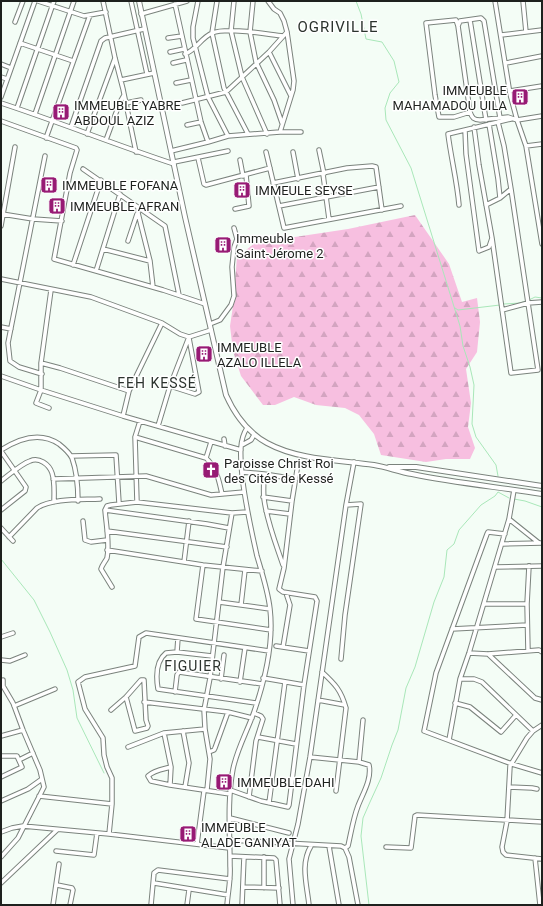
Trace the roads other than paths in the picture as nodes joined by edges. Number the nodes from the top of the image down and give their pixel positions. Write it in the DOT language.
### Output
graph roads {
  1 [pos="23,1"];
  2 [pos="35,1"];
  3 [pos="38,1"];
  4 [pos="74,1"];
  5 [pos="103,1"];
  6 [pos="130,1"];
  7 [pos="139,1"];
  8 [pos="188,1"];
  9 [pos="198,1"];
  10 [pos="216,1"];
  11 [pos="234,1"];
  12 [pos="253,1"];
  13 [pos="268,1"];
  14 [pos="495,1"];
  15 [pos="523,1"];
  16 [pos="53,3"];
  17 [pos="175,4"];
  18 [pos="70,12"];
  19 [pos="106,12"];
  20 [pos="141,14"];
  21 [pos="90,15"];
  22 [pos="470,20"];
  23 [pos="15,22"];
  24 [pos="458,26"];
  25 [pos="144,29"];
  26 [pos="542,30"];
  27 [pos="137,31"];
  28 [pos="231,31"];
  29 [pos="250,32"];
  30 [pos="287,32"];
  31 [pos="526,32"];
  32 [pos="212,33"];
  33 [pos="501,35"];
  34 [pos="182,36"];
  35 [pos="283,36"];
  36 [pos="111,37"];
  37 [pos="168,38"];
  38 [pos="20,43"];
  39 [pos="196,47"];
  40 [pos="37,49"];
  41 [pos="184,49"];
  42 [pos="170,52"];
  43 [pos="269,52"];
  44 [pos="186,54"];
  45 [pos="55,55"];
  46 [pos="542,56"];
  47 [pos="115,58"];
  48 [pos="186,60"];
  49 [pos="73,61"];
  50 [pos="256,62"];
  51 [pos="173,63"];
  52 [pos="506,63"];
  53 [pos="1,64"];
  54 [pos="11,68"];
  55 [pos="154,73"];
  56 [pos="147,74"];
  57 [pos="1,77"];
  58 [pos="242,77"];
  59 [pos="7,79"];
  60 [pos="121,80"];
  61 [pos="191,80"];
  62 [pos="176,83"];
  63 [pos="542,86"];
  64 [pos="510,91"];
  65 [pos="226,92"];
  66 [pos="124,95"];
  67 [pos="208,96"];
  68 [pos="291,96"];
  69 [pos="1,97"];
  70 [pos="141,100"];
  71 [pos="196,100"];
  72 [pos="1,103"];
  73 [pos="126,103"];
  74 [pos="182,103"];
  75 [pos="17,108"];
  76 [pos="470,112"];
  77 [pos="35,114"];
  78 [pos="542,116"];
  79 [pos="515,119"];
  80 [pos="53,120"];
  81 [pos="486,120"];
  82 [pos="499,120"];
  83 [pos="1,121"];
  84 [pos="201,122"];
  85 [pos="282,123"];
  86 [pos="489,124"];
  87 [pos="187,125"];
  88 [pos="72,127"];
  89 [pos="474,127"];
  90 [pos="465,130"];
  91 [pos="280,132"];
  92 [pos="301,132"];
  93 [pos="87,134"];
  94 [pos="248,134"];
  95 [pos="267,134"];
  96 [pos="228,136"];
  97 [pos="46,138"];
  98 [pos="106,140"];
  99 [pos="208,142"];
  100 [pos="542,144"];
  101 [pos="526,146"];
  102 [pos="15,148"];
  103 [pos="319,150"];
  104 [pos="172,151"];
  105 [pos="228,151"];
  106 [pos="136,152"];
  107 [pos="266,152"];
  108 [pos="293,152"];
  109 [pos="45,156"];
  110 [pos="198,158"];
  111 [pos="240,160"];
  112 [pos="174,163"];
  113 [pos="270,168"];
  114 [pos="83,169"];
  115 [pos="324,174"];
  116 [pos="244,176"];
  117 [pos="298,179"];
  118 [pos="101,180"];
  119 [pos="273,183"];
  120 [pos="379,187"];
  121 [pos="511,189"];
  122 [pos="120,194"];
  123 [pos="326,197"];
  124 [pos="500,198"];
  125 [pos="459,205"];
  126 [pos="486,205"];
  127 [pos="278,206"];
  128 [pos="401,206"];
  129 [pos="138,208"];
  130 [pos="234,209"];
  131 [pos="382,210"];
  132 [pos="138,213"];
  133 [pos="2,214"];
  134 [pos="33,219"];
  135 [pos="330,219"];
  136 [pos="62,221"];
  137 [pos="1,226"];
  138 [pos="234,228"];
  139 [pos="492,238"];
  140 [pos="249,239"];
  141 [pos="237,240"];
  142 [pos="128,241"];
  143 [pos="542,244"];
  144 [pos="103,249"];
  145 [pos="150,262"];
  146 [pos="73,265"];
  147 [pos="96,271"];
  148 [pos="1,279"];
  149 [pos="20,283"];
  150 [pos="153,287"];
  151 [pos="51,290"];
  152 [pos="179,295"];
  153 [pos="542,302"];
  154 [pos="528,303"];
  155 [pos="205,304"];
  156 [pos="502,310"];
  157 [pos="162,323"];
  158 [pos="210,324"];
  159 [pos="1,327"];
  160 [pos="11,329"];
  161 [pos="211,330"];
  162 [pos="189,336"];
  163 [pos="41,363"];
  164 [pos="42,374"];
  165 [pos="1,376"];
  166 [pos="170,386"];
  167 [pos="41,390"];
  168 [pos="128,391"];
  169 [pos="49,408"];
  170 [pos="122,416"];
  171 [pos="140,421"];
  172 [pos="158,426"];
  173 [pos="247,428"];
  174 [pos="254,435"];
  175 [pos="135,437"];
  176 [pos="224,439"];
  177 [pos="213,441"];
  178 [pos="226,446"];
  179 [pos="242,446"];
  180 [pos="1,450"];
  181 [pos="241,450"];
  182 [pos="71,456"];
  183 [pos="206,458"];
  184 [pos="354,462"];
  185 [pos="298,464"];
  186 [pos="383,467"];
  187 [pos="15,470"];
  188 [pos="242,472"];
  189 [pos="264,474"];
  190 [pos="118,476"];
  191 [pos="136,476"];
  192 [pos="77,478"];
  193 [pos="53,479"];
  194 [pos="296,479"];
  195 [pos="1,481"];
  196 [pos="542,486"];
  197 [pos="514,490"];
  198 [pos="244,492"];
  199 [pos="222,494"];
  200 [pos="542,494"];
  201 [pos="263,497"];
  202 [pos="100,499"];
  203 [pos="78,501"];
  204 [pos="292,501"];
  205 [pos="54,502"];
  206 [pos="138,502"];
  207 [pos="119,503"];
  208 [pos="346,505"];
  209 [pos="1,510"];
  210 [pos="105,510"];
  211 [pos="266,511"];
  212 [pos="247,512"];
  213 [pos="232,514"];
  214 [pos="290,514"];
  215 [pos="509,519"];
  216 [pos="83,521"];
  217 [pos="189,521"];
  218 [pos="1,528"];
  219 [pos="229,528"];
  220 [pos="107,531"];
  221 [pos="504,534"];
  222 [pos="9,537"];
  223 [pos="107,540"];
  224 [pos="13,541"];
  225 [pos="186,542"];
  226 [pos="541,543"];
  227 [pos="502,544"];
  228 [pos="226,547"];
  229 [pos="107,550"];
  230 [pos="184,562"];
  231 [pos="203,565"];
  232 [pos="529,566"];
  233 [pos="542,566"];
  234 [pos="223,567"];
  235 [pos="495,567"];
  236 [pos="284,568"];
  237 [pos="245,570"];
  238 [pos="262,571"];
  239 [pos="112,587"];
  240 [pos="286,593"];
  241 [pos="219,602"];
  242 [pos="484,604"];
  243 [pos="527,604"];
  244 [pos="241,605"];
  245 [pos="270,609"];
  246 [pos="216,623"];
  247 [pos="527,625"];
  248 [pos="476,627"];
  249 [pos="452,629"];
  250 [pos="271,630"];
  251 [pos="13,633"];
  252 [pos="1,637"];
  253 [pos="178,638"];
  254 [pos="214,643"];
  255 [pos="276,646"];
  256 [pos="283,647"];
  257 [pos="245,648"];
  258 [pos="269,651"];
  259 [pos="309,651"];
  260 [pos="528,651"];
  261 [pos="177,652"];
  262 [pos="542,652"];
  263 [pos="469,653"];
  264 [pos="488,654"];
  265 [pos="224,655"];
  266 [pos="26,656"];
  267 [pos="212,656"];
  268 [pos="341,659"];
  269 [pos="1,660"];
  270 [pos="322,672"];
  271 [pos="210,678"];
  272 [pos="263,678"];
  273 [pos="221,679"];
  274 [pos="460,679"];
  275 [pos="2,680"];
  276 [pos="240,682"];
  277 [pos="285,682"];
  278 [pos="262,684"];
  279 [pos="304,685"];
  280 [pos="55,689"];
  281 [pos="175,692"];
  282 [pos="206,696"];
  283 [pos="126,697"];
  284 [pos="318,700"];
  285 [pos="542,700"];
  286 [pos="144,702"];
  287 [pos="455,703"];
  288 [pos="256,704"];
  289 [pos="345,705"];
  290 [pos="14,706"];
  291 [pos="111,710"];
  292 [pos="204,710"];
  293 [pos="228,712"];
  294 [pos="254,713"];
  295 [pos="516,715"];
  296 [pos="252,718"];
  297 [pos="363,720"];
  298 [pos="542,725"];
  299 [pos="205,729"];
  300 [pos="23,730"];
  301 [pos="184,731"];
  302 [pos="533,731"];
  303 [pos="164,732"];
  304 [pos="1,736"];
  305 [pos="258,737"];
  306 [pos="449,740"];
  307 [pos="277,741"];
  308 [pos="296,744"];
  309 [pos="128,747"];
  310 [pos="209,752"];
  311 [pos="33,754"];
  312 [pos="310,756"];
  313 [pos="1,758"];
  314 [pos="19,760"];
  315 [pos="339,760"];
  316 [pos="359,762"];
  317 [pos="512,764"];
  318 [pos="172,767"];
  319 [pos="542,773"];
  320 [pos="1,777"];
  321 [pos="42,779"];
  322 [pos="170,785"];
  323 [pos="185,787"];
  324 [pos="508,787"];
  325 [pos="537,789"];
  326 [pos="336,790"];
  327 [pos="206,791"];
  328 [pos="230,792"];
  329 [pos="39,796"];
  330 [pos="249,797"];
  331 [pos="1,800"];
  332 [pos="269,803"];
  333 [pos="112,804"];
  334 [pos="230,818"];
  335 [pos="507,820"];
  336 [pos="542,822"];
  337 [pos="23,826"];
  338 [pos="57,830"];
  339 [pos="1,832"];
  340 [pos="97,833"];
  341 [pos="289,833"];
  342 [pos="108,834"];
  343 [pos="229,840"];
  344 [pos="197,844"];
  345 [pos="293,845"];
  346 [pos="311,846"];
  347 [pos="329,846"];
  348 [pos="386,847"];
  349 [pos="229,848"];
  350 [pos="345,848"];
  351 [pos="56,851"];
  352 [pos="230,856"];
  353 [pos="1,857"];
  354 [pos="244,857"];
  355 [pos="264,857"];
  356 [pos="535,858"];
  357 [pos="542,859"];
  358 [pos="59,864"];
  359 [pos="230,879"];
  360 [pos="1,883"];
  361 [pos="154,883"];
  362 [pos="57,885"];
  363 [pos="244,887"];
  364 [pos="264,888"];
  365 [pos="279,888"];
  366 [pos="190,890"];
  367 [pos="228,895"];
  368 [pos="53,905"];
  369 [pos="70,905"];
  370 [pos="151,905"];
  371 [pos="187,905"];
  372 [pos="227,905"];
  373 [pos="242,905"];
  374 [pos="280,905"];
  375 [pos="293,905"];
  376 [pos="309,905"];
  377 [pos="339,905"];
  378 [pos="358,905"];
  379 [pos="540,905"];
  1 -- 23 [label="street"];
  2 -- 38 [label="street"];
  3 -- 16 [label="street"];
  4 -- 18 [label="street"];
  5 -- 19 [label="street"];
  6 -- 27 [label="street"];
  7 -- 20 [label="main road"];
  8 -- 17 [label="street"];
  9 -- 39 [label="street"];
  10 -- 32 [label="street"];
  11 -- 28 [label="street"];
  12 -- 29 [label="street"];
  13 -- 30 [label="street"];
  14 -- 33 [label="street"];
  15 -- 31 [label="street"];
  16 -- 18 [label="street"];
  16 -- 40 [label="street"];
  17 -- 20 [label="street"];
  17 -- 34 [label="street"];
  18 -- 21 [label="street"];
  18 -- 45 [label="street"];
  19 -- 21 [label="street"];
  19 -- 36 [label="street"];
  20 -- 25 [label="main road"];
  21 -- 49 [label="street"];
  22 -- 24 [label="street"];
  22 -- 81 [label="street"];
  22 -- 82 [label="street"];
  24 -- 76 [label="street"];
  24 -- 76 [label="street"];
  25 -- 27 [label="street"];
  25 -- 55 [label="main road"];
  26 -- 31 [label="street"];
  27 -- 36 [label="street"];
  27 -- 56 [label="street"];
  28 -- 29 [label="street"];
  28 -- 32 [label="street"];
  28 -- 58 [label="street"];
  29 -- 35 [label="street"];
  29 -- 50 [label="street"];
  30 -- 35 [label="street"];
  30 -- 68 [label="street"];
  31 -- 33 [label="street"];
  32 -- 39 [label="street"];
  32 -- 65 [label="street"];
  33 -- 52 [label="street"];
  34 -- 37 [label="street"];
  34 -- 41 [label="street"];
  35 -- 43 [label="street"];
  36 -- 47 [label="street"];
  36 -- 88 [label="street"];
  38 -- 40 [label="street"];
  38 -- 54 [label="street"];
  39 -- 44 [label="street"];
  39 -- 67 [label="street"];
  40 -- 45 [label="street"];
  40 -- 75 [label="street"];
  41 -- 42 [label="street"];
  41 -- 44 [label="street"];
  43 -- 50 [label="street"];
  43 -- 68 [label="street"];
  44 -- 48 [label="street"];
  45 -- 49 [label="street"];
  45 -- 77 [label="street"];
  46 -- 52 [label="street"];
  47 -- 60 [label="street"];
  47 -- 93 [label="street"];
  48 -- 51 [label="street"];
  48 -- 61 [label="street"];
  49 -- 80 [label="street"];
  50 -- 58 [label="street"];
  50 -- 85 [label="street"];
  52 -- 64 [label="street"];
  53 -- 54 [label="street"];
  54 -- 59 [label="street"];
  55 -- 56 [label="street"];
  55 -- 104 [label="main road"];
  56 -- 60 [label="street"];
  57 -- 59 [label="street"];
  58 -- 65 [label="street"];
  58 -- 95 [label="street"];
  59 -- 69 [label="street"];
  60 -- 66 [label="street"];
  61 -- 62 [label="street"];
  61 -- 71 [label="street"];
  63 -- 64 [label="street"];
  64 -- 79 [label="street"];
  65 -- 67 [label="street"];
  65 -- 94 [label="street"];
  66 -- 73 [label="street"];
  66 -- 98 [label="street"];
  67 -- 71 [label="street"];
  67 -- 96 [label="street"];
  68 -- 85 [label="street"];
  70 -- 73 [label="street"];
  71 -- 74 [label="street"];
  71 -- 84 [label="street"];
  72 -- 75 [label="street"];
  73 -- 106 [label="street"];
  75 -- 77 [label="street"];
  76 -- 81 [label="street"];
  77 -- 80 [label="street"];
  78 -- 79 [label="street"];
  79 -- 82 [label="street"];
  79 -- 101 [label="street"];
  80 -- 88 [label="street"];
  80 -- 97 [label="street"];
  81 -- 82 [label="street"];
  82 -- 86 [label="street"];
  82 -- 121 [label="street"];
  83 -- 97 [label="street"];
  84 -- 87 [label="street"];
  84 -- 99 [label="street"];
  85 -- 91 [label="street"];
  86 -- 89 [label="street"];
  86 -- 124 [label="street"];
  88 -- 93 [label="street"];
  89 -- 90 [label="street"];
  89 -- 126 [label="street"];
  90 -- 125 [label="street"];
  90 -- 139 [label="street"];
  91 -- 92 [label="street"];
  91 -- 95 [label="street"];
  93 -- 98 [label="street"];
  94 -- 95 [label="street"];
  94 -- 96 [label="street"];
  96 -- 99 [label="street"];
  97 -- 136 [label="street"];
  98 -- 106 [label="street"];
  99 -- 104 [label="street"];
  100 -- 101 [label="street"];
  101 -- 143 [label="street"];
  102 -- 133 [label="street"];
  103 -- 115 [label="street"];
  104 -- 112 [label="main road"];
  105 -- 110 [label="street"];
  106 -- 112 [label="street"];
  107 -- 113 [label="street"];
  108 -- 117 [label="street"];
  109 -- 134 [label="street"];
  110 -- 112 [label="street"];
  110 -- 116 [label="street"];
  111 -- 116 [label="street"];
  112 -- 155 [label="main road"];
  113 -- 116 [label="street"];
  113 -- 119 [label="street"];
  114 -- 118 [label="street"];
  115 -- 117 [label="street"];
  115 -- 120 [label="street"];
  115 -- 123 [label="street"];
  116 -- 130 [label="street"];
  117 -- 119 [label="street"];
  118 -- 122 [label="street"];
  118 -- 146 [label="street"];
  119 -- 127 [label="street"];
  120 -- 123 [label="street"];
  120 -- 131 [label="street"];
  121 -- 124 [label="street"];
  121 -- 154 [label="street"];
  122 -- 129 [label="street"];
  122 -- 144 [label="street"];
  123 -- 127 [label="street"];
  123 -- 135 [label="street"];
  124 -- 126 [label="street"];
  126 -- 139 [label="street"];
  127 -- 135 [label="street"];
  128 -- 131 [label="street"];
  129 -- 132 [label="street"];
  129 -- 152 [label="street"];
  131 -- 135 [label="street"];
  132 -- 142 [label="street"];
  132 -- 145 [label="street"];
  133 -- 134 [label="street"];
  133 -- 137 [label="street"];
  134 -- 136 [label="street"];
  134 -- 149 [label="street"];
  136 -- 146 [label="street"];
  138 -- 141 [label="street"];
  139 -- 156 [label="street"];
  140 -- 141 [label="street"];
  141 -- 158 [label="street"];
  144 -- 145 [label="street"];
  144 -- 147 [label="street"];
  145 -- 150 [label="street"];
  146 -- 147 [label="street"];
  147 -- 150 [label="street"];
  148 -- 149 [label="street"];
  149 -- 151 [label="street"];
  149 -- 160 [label="street"];
  150 -- 152 [label="street"];
  151 -- 157 [label="street"];
  151 -- 163 [label="street"];
  152 -- 155 [label="street"];
  153 -- 154 [label="street"];
  154 -- 156 [label="street"];
  154 -- 156 [label="street"];
  155 -- 158 [label="main road"];
  157 -- 162 [label="street"];
  157 -- 168 [label="street"];
  158 -- 161 [label="main road"];
  159 -- 160 [label="street"];
  160 -- 164 [label="street"];
  161 -- 162 [label="street"];
  161 -- 173 [label="main road"];
  162 -- 166 [label="street"];
  162 -- 166 [label="street"];
  163 -- 164 [label="street"];
  163 -- 168 [label="street"];
  164 -- 167 [label="street"];
  165 -- 167 [label="street"];
  166 -- 172 [label="street"];
  167 -- 169 [label="street"];
  167 -- 170 [label="street"];
  168 -- 170 [label="street"];
  170 -- 171 [label="street"];
  171 -- 172 [label="street"];
  171 -- 175 [label="street"];
  172 -- 177 [label="street"];
  173 -- 174 [label="main road"];
  173 -- 179 [label="street"];
  174 -- 179 [label="street"];
  174 -- 184 [label="main road"];
  175 -- 183 [label="street"];
  175 -- 191 [label="street"];
  176 -- 178 [label="street"];
  177 -- 178 [label="street"];
  177 -- 183 [label="street"];
  178 -- 181 [label="street"];
  179 -- 181 [label="street"];
  180 -- 182 [label="street"];
  180 -- 187 [label="street"];
  181 -- 188 [label="street"];
  182 -- 190 [label="street"];
  182 -- 192 [label="street"];
  183 -- 199 [label="street"];
  184 -- 186 [label="main road"];
  184 -- 208 [label="street"];
  185 -- 194 [label="street"];
  186 -- 196 [label="main road"];
  186 -- 197 [label="main road"];
  187 -- 193 [label="street"];
  187 -- 195 [label="street"];
  187 -- 209 [label="street"];
  188 -- 189 [label="street"];
  188 -- 198 [label="street"];
  189 -- 194 [label="street"];
  189 -- 201 [label="street"];
  190 -- 191 [label="street"];
  190 -- 192 [label="street"];
  190 -- 207 [label="street"];
  191 -- 199 [label="street"];
  191 -- 206 [label="street"];
  192 -- 193 [label="street"];
  192 -- 203 [label="street"];
  193 -- 205 [label="street"];
  194 -- 204 [label="street"];
  197 -- 200 [label="main road"];
  197 -- 215 [label="street"];
  198 -- 199 [label="street"];
  198 -- 212 [label="street"];
  201 -- 204 [label="street"];
  201 -- 211 [label="street"];
  202 -- 203 [label="street"];
  203 -- 205 [label="street"];
  204 -- 214 [label="street"];
  205 -- 222 [label="street"];
  206 -- 207 [label="street"];
  206 -- 213 [label="street"];
  207 -- 210 [label="street"];
  208 -- 268 [label="street"];
  208 -- 270 [label="street"];
  210 -- 217 [label="street"];
  210 -- 220 [label="street"];
  211 -- 214 [label="street"];
  211 -- 236 [label="street"];
  212 -- 213 [label="street"];
  212 -- 238 [label="street"];
  213 -- 219 [label="street"];
  214 -- 236 [label="street"];
  215 -- 221 [label="street"];
  215 -- 226 [label="street"];
  216 -- 223 [label="street"];
  217 -- 219 [label="street"];
  217 -- 225 [label="street"];
  218 -- 222 [label="street"];
  219 -- 228 [label="street"];
  220 -- 223 [label="street"];
  220 -- 225 [label="street"];
  221 -- 227 [label="street"];
  221 -- 249 [label="street"];
  222 -- 224 [label="street"];
  223 -- 229 [label="street"];
  225 -- 228 [label="street"];
  225 -- 230 [label="street"];
  226 -- 227 [label="street"];
  227 -- 235 [label="street"];
  228 -- 234 [label="street"];
  229 -- 230 [label="street"];
  229 -- 239 [label="street"];
  230 -- 231 [label="street"];
  231 -- 234 [label="street"];
  231 -- 246 [label="street"];
  232 -- 233 [label="street"];
  232 -- 235 [label="street"];
  232 -- 243 [label="street"];
  234 -- 237 [label="street"];
  234 -- 241 [label="street"];
  235 -- 242 [label="street"];
  236 -- 240 [label="street"];
  237 -- 238 [label="street"];
  237 -- 244 [label="street"];
  238 -- 245 [label="street"];
  240 -- 256 [label="street"];
  240 -- 259 [label="street"];
  241 -- 244 [label="street"];
  241 -- 246 [label="street"];
  242 -- 243 [label="street"];
  242 -- 248 [label="street"];
  243 -- 247 [label="street"];
  244 -- 245 [label="street"];
  245 -- 250 [label="street"];
  246 -- 250 [label="street"];
  246 -- 254 [label="street"];
  247 -- 248 [label="street"];
  247 -- 260 [label="street"];
  248 -- 249 [label="street"];
  248 -- 263 [label="street"];
  249 -- 306 [label="street"];
  250 -- 258 [label="street"];
  251 -- 252 [label="street"];
  253 -- 254 [label="street"];
  253 -- 261 [label="street"];
  253 -- 333 [label="street"];
  254 -- 257 [label="street"];
  254 -- 267 [label="street"];
  255 -- 256 [label="street"];
  256 -- 259 [label="street"];
  257 -- 258 [label="street"];
  257 -- 276 [label="street"];
  258 -- 272 [label="street"];
  259 -- 279 [label="street"];
  260 -- 262 [label="street"];
  260 -- 264 [label="street"];
  261 -- 267 [label="street"];
  261 -- 281 [label="street"];
  263 -- 264 [label="street"];
  263 -- 274 [label="street"];
  264 -- 285 [label="street"];
  265 -- 273 [label="street"];
  266 -- 269 [label="street"];
  267 -- 271 [label="street"];
  270 -- 284 [label="street"];
  270 -- 289 [label="street"];
  271 -- 273 [label="street"];
  271 -- 281 [label="street"];
  271 -- 282 [label="street"];
  272 -- 277 [label="street"];
  272 -- 278 [label="street"];
  273 -- 276 [label="street"];
  274 -- 287 [label="street"];
  274 -- 295 [label="street"];
  275 -- 290 [label="street"];
  276 -- 278 [label="street"];
  277 -- 279 [label="street"];
  277 -- 307 [label="street"];
  278 -- 288 [label="street"];
  279 -- 308 [label="street"];
  280 -- 290 [label="street"];
  281 -- 282 [label="street"];
  282 -- 288 [label="street"];
  282 -- 292 [label="street"];
  283 -- 286 [label="street"];
  283 -- 286 [label="street"];
  283 -- 291 [label="street"];
  284 -- 289 [label="street"];
  284 -- 312 [label="street"];
  286 -- 292 [label="street"];
  287 -- 295 [label="street"];
  287 -- 306 [label="street"];
  288 -- 294 [label="street"];
  289 -- 315 [label="street"];
  290 -- 300 [label="street"];
  292 -- 293 [label="street"];
  292 -- 299 [label="street"];
  293 -- 296 [label="street"];
  293 -- 310 [label="street"];
  294 -- 296 [label="street"];
  294 -- 305 [label="street"];
  295 -- 302 [label="street"];
  296 -- 328 [label="street"];
  297 -- 316 [label="street"];
  298 -- 302 [label="street"];
  299 -- 301 [label="street"];
  299 -- 310 [label="street"];
  300 -- 304 [label="street"];
  300 -- 311 [label="street"];
  301 -- 303 [label="street"];
  301 -- 323 [label="street"];
  302 -- 317 [label="street"];
  303 -- 309 [label="street"];
  303 -- 318 [label="street"];
  305 -- 307 [label="street"];
  305 -- 330 [label="street"];
  306 -- 317 [label="street"];
  307 -- 308 [label="street"];
  307 -- 332 [label="street"];
  308 -- 332 [label="street"];
  310 -- 327 [label="street"];
  311 -- 314 [label="street"];
  311 -- 321 [label="street"];
  312 -- 315 [label="street"];
  312 -- 345 [label="street"];
  313 -- 314 [label="street"];
  314 -- 320 [label="street"];
  315 -- 316 [label="street"];
  315 -- 326 [label="street"];
  316 -- 350 [label="street"];
  317 -- 319 [label="street"];
  317 -- 324 [label="street"];
  318 -- 322 [label="street"];
  318 -- 322 [label="street"];
  321 -- 329 [label="street"];
  321 -- 331 [label="street"];
  322 -- 323 [label="street"];
  323 -- 327 [label="street"];
  324 -- 325 [label="street"];
  324 -- 335 [label="street"];
  327 -- 328 [label="street"];
  327 -- 344 [label="street"];
  328 -- 330 [label="street"];
  328 -- 334 [label="street"];
  329 -- 333 [label="street"];
  329 -- 337 [label="street"];
  330 -- 332 [label="street"];
  333 -- 342 [label="street"];
  334 -- 341 [label="street"];
  334 -- 343 [label="street"];
  335 -- 336 [label="street"];
  335 -- 348 [label="street"];
  335 -- 356 [label="street"];
  337 -- 338 [label="street"];
  337 -- 339 [label="street"];
  337 -- 353 [label="street"];
  338 -- 340 [label="street"];
  338 -- 360 [label="street"];
  340 -- 342 [label="street"];
  340 -- 351 [label="street"];
  342 -- 344 [label="street"];
  343 -- 345 [label="street"];
  343 -- 349 [label="street"];
  344 -- 349 [label="street"];
  345 -- 346 [label="street"];
  345 -- 375 [label="street"];
  346 -- 347 [label="street"];
  346 -- 376 [label="street"];
  347 -- 350 [label="street"];
  347 -- 377 [label="street"];
  349 -- 352 [label="street"];
  350 -- 378 [label="street"];
  352 -- 354 [label="street"];
  352 -- 359 [label="street"];
  354 -- 355 [label="street"];
  354 -- 363 [label="street"];
  355 -- 364 [label="street"];
  355 -- 365 [label="street"];
  356 -- 357 [label="street"];
  356 -- 379 [label="street"];
  358 -- 362 [label="street"];
  359 -- 361 [label="street"];
  359 -- 367 [label="street"];
  361 -- 366 [label="street"];
  361 -- 370 [label="street"];
  362 -- 368 [label="street"];
  362 -- 369 [label="street"];
  363 -- 364 [label="street"];
  363 -- 373 [label="street"];
  364 -- 365 [label="street"];
  365 -- 374 [label="street"];
  366 -- 367 [label="street"];
  366 -- 371 [label="street"];
  367 -- 372 [label="street"];
}
